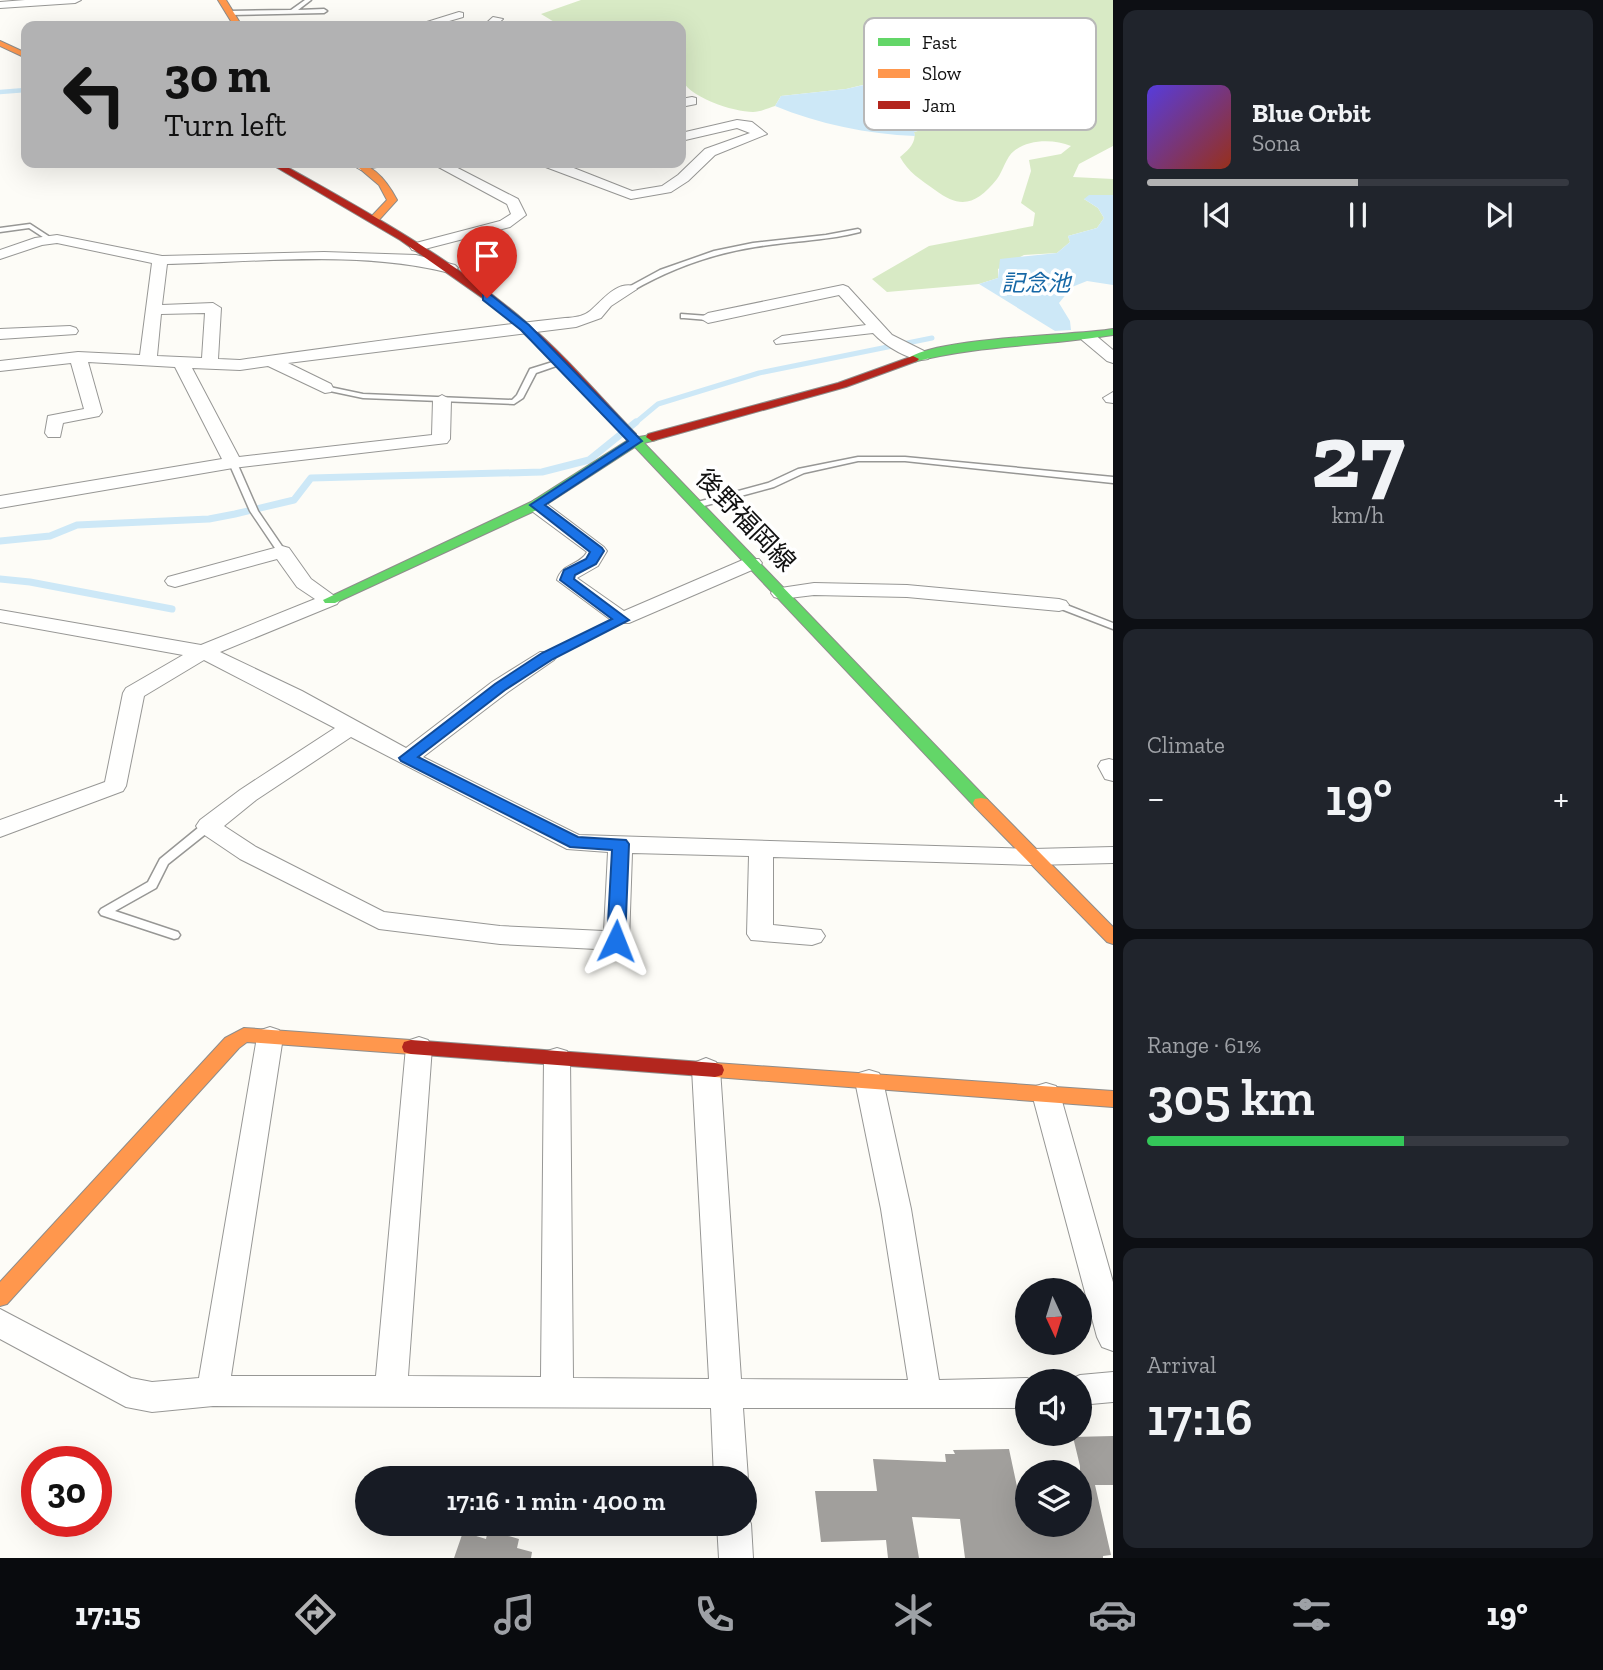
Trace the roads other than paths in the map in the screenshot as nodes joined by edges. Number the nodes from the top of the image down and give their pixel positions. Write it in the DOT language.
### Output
graph roads {
  1 [pos="75,0"];
  2 [pos="309,0"];
  3 [pos="0,5"];
  4 [pos="324,11"];
  5 [pos="292,12"];
  6 [pos="230,13"];
  7 [pos="459,15"];
  8 [pos="438,21"];
  9 [pos="0,43"];
  10 [pos="21,54"];
  11 [pos="686,136"];
  12 [pos="283,168"];
  13 [pos="369,168"];
  14 [pos="448,168"];
  15 [pos="565,168"];
  16 [pos="374,219"];
  17 [pos="0,230"];
  18 [pos="858,231"];
  19 [pos="51,240"];
  20 [pos="416,247"];
  21 [pos="0,255"];
  22 [pos="160,260"];
  23 [pos="450,268"];
  24 [pos="629,289"];
  25 [pos="155,310"];
  26 [pos="684,316"];
  27 [pos="708,318"];
  28 [pos="525,327"];
  29 [pos="877,328"];
  30 [pos="70,331"];
  31 [pos="1113,332"];
  32 [pos="0,334"];
  33 [pos="1088,337"];
  34 [pos="782,341"];
  35 [pos="922,356"];
  36 [pos="78,357"];
  37 [pos="1113,358"];
  38 [pos="148,359"];
  39 [pos="180,360"];
  40 [pos="271,361"];
  41 [pos="559,362"];
  42 [pos="210,363"];
  43 [pos="0,366"];
  44 [pos="325,388"];
  45 [pos="442,400"];
  46 [pos="54,433"];
  47 [pos="636,441"];
  48 [pos="233,463"];
  49 [pos="1113,480"];
  50 [pos="0,502"];
  51 [pos="536,505"];
  52 [pos="697,505"];
  53 [pos="282,552"];
  54 [pos="752,563"];
  55 [pos="175,581"];
  56 [pos="781,593"];
  57 [pos="330,600"];
  58 [pos="1059,605"];
  59 [pos="0,615"];
  60 [pos="622,620"];
  61 [pos="1113,626"];
  62 [pos="203,652"];
  63 [pos="547,656"];
  64 [pos="351,727"];
  65 [pos="407,758"];
  66 [pos="208,827"];
  67 [pos="0,828"];
  68 [pos="620,844"];
  69 [pos="761,848"];
  70 [pos="1113,855"];
  71 [pos="1033,856"];
  72 [pos="174,935"];
  73 [pos="812,936"];
  74 [pos="1113,938"];
  75 [pos="270,1037"];
  76 [pos="419,1047"];
  77 [pos="557,1058"];
  78 [pos="706,1069"];
  79 [pos="869,1081"];
  80 [pos="1046,1094"];
  81 [pos="1113,1099"];
  82 [pos="0,1297"];
  83 [pos="0,1323"];
  84 [pos="1113,1337"];
  85 [pos="1113,1387"];
  86 [pos="1092,1389"];
  87 [pos="213,1391"];
  88 [pos="391,1391"];
  89 [pos="557,1392"];
  90 [pos="1015,1393"];
  91 [pos="725,1394"];
  92 [pos="926,1395"];
  93 [pos="730,1466"];
  94 [pos="735,1536"];
  95 [pos="736,1558"];
  1 -- 3 [label="street"];
  2 -- 5 [label="lane"];
  4 -- 5 [label="lane"];
  5 -- 6 [label="lane"];
  7 -- 8 [label="street"];
  9 -- 10 [label="street"];
  11 -- 15 [label="street"];
  12 -- 16 [label="street, 後野福岡線"];
  13 -- 16 [label="street"];
  14 -- 20 [label="street"];
  16 -- 20 [label="street, 後野福岡線"];
  17 -- 19 [label="lane"];
  18 -- 24 [label="lane"];
  19 -- 21 [label="street"];
  19 -- 22 [label="street"];
  20 -- 23 [label="street, 後野福岡線"];
  22 -- 23 [label="street"];
  22 -- 25 [label="street"];
  23 -- 28 [label="street, 後野福岡線"];
  24 -- 28 [label="street"];
  25 -- 38 [label="street"];
  25 -- 42 [label="street"];
  26 -- 27 [label="lane"];
  27 -- 29 [label="street"];
  28 -- 40 [label="street"];
  28 -- 41 [label="street, 後野福岡線"];
  29 -- 34 [label="street"];
  29 -- 35 [label="street"];
  30 -- 32 [label="street"];
  31 -- 33 [label="street"];
  33 -- 35 [label="street"];
  33 -- 37 [label="street"];
  35 -- 47 [label="street"];
  36 -- 38 [label="street"];
  36 -- 43 [label="street"];
  36 -- 46 [label="street"];
  38 -- 39 [label="street"];
  39 -- 42 [label="street"];
  39 -- 48 [label="street"];
  40 -- 42 [label="street"];
  40 -- 44 [label="street"];
  41 -- 45 [label="lane"];
  41 -- 47 [label="street, 後野福岡線"];
  44 -- 45 [label="lane"];
  45 -- 48 [label="street"];
  47 -- 51 [label="street"];
  47 -- 52 [label="street, 後野福岡線"];
  48 -- 50 [label="street"];
  48 -- 53 [label="lane"];
  49 -- 52 [label="lane"];
  51 -- 57 [label="street"];
  51 -- 60 [label="street"];
  52 -- 54 [label="street, 後野福岡線"];
  53 -- 55 [label="street"];
  53 -- 57 [label="street"];
  54 -- 56 [label="street, 後野福岡線"];
  54 -- 60 [label="street"];
  56 -- 58 [label="street"];
  56 -- 71 [label="street, 後野福岡線"];
  57 -- 62 [label="street"];
  58 -- 61 [label="lane"];
  59 -- 62 [label="street"];
  60 -- 63 [label="lane"];
  62 -- 64 [label="street"];
  62 -- 67 [label="street"];
  63 -- 65 [label="street"];
  64 -- 65 [label="street"];
  64 -- 66 [label="street"];
  65 -- 68 [label="street"];
  66 -- 68 [label="street"];
  66 -- 72 [label="lane"];
  68 -- 69 [label="street"];
  69 -- 71 [label="street"];
  69 -- 73 [label="street"];
  70 -- 71 [label="street"];
  71 -- 74 [label="street, 後野福岡線"];
  75 -- 76 [label="street"];
  75 -- 82 [label="street"];
  75 -- 87 [label="street"];
  76 -- 77 [label="street"];
  76 -- 88 [label="street"];
  77 -- 78 [label="street"];
  77 -- 89 [label="street"];
  78 -- 79 [label="street"];
  78 -- 91 [label="street"];
  79 -- 80 [label="street"];
  79 -- 92 [label="street"];
  80 -- 81 [label="street"];
  80 -- 84 [label="street"];
  83 -- 87 [label="street"];
  85 -- 86 [label="street"];
  87 -- 88 [label="street"];
  88 -- 89 [label="street"];
  89 -- 91 [label="street"];
  90 -- 92 [label="street"];
  91 -- 92 [label="street"];
  91 -- 93 [label="street"];
  94 -- 95 [label="street"];
}
